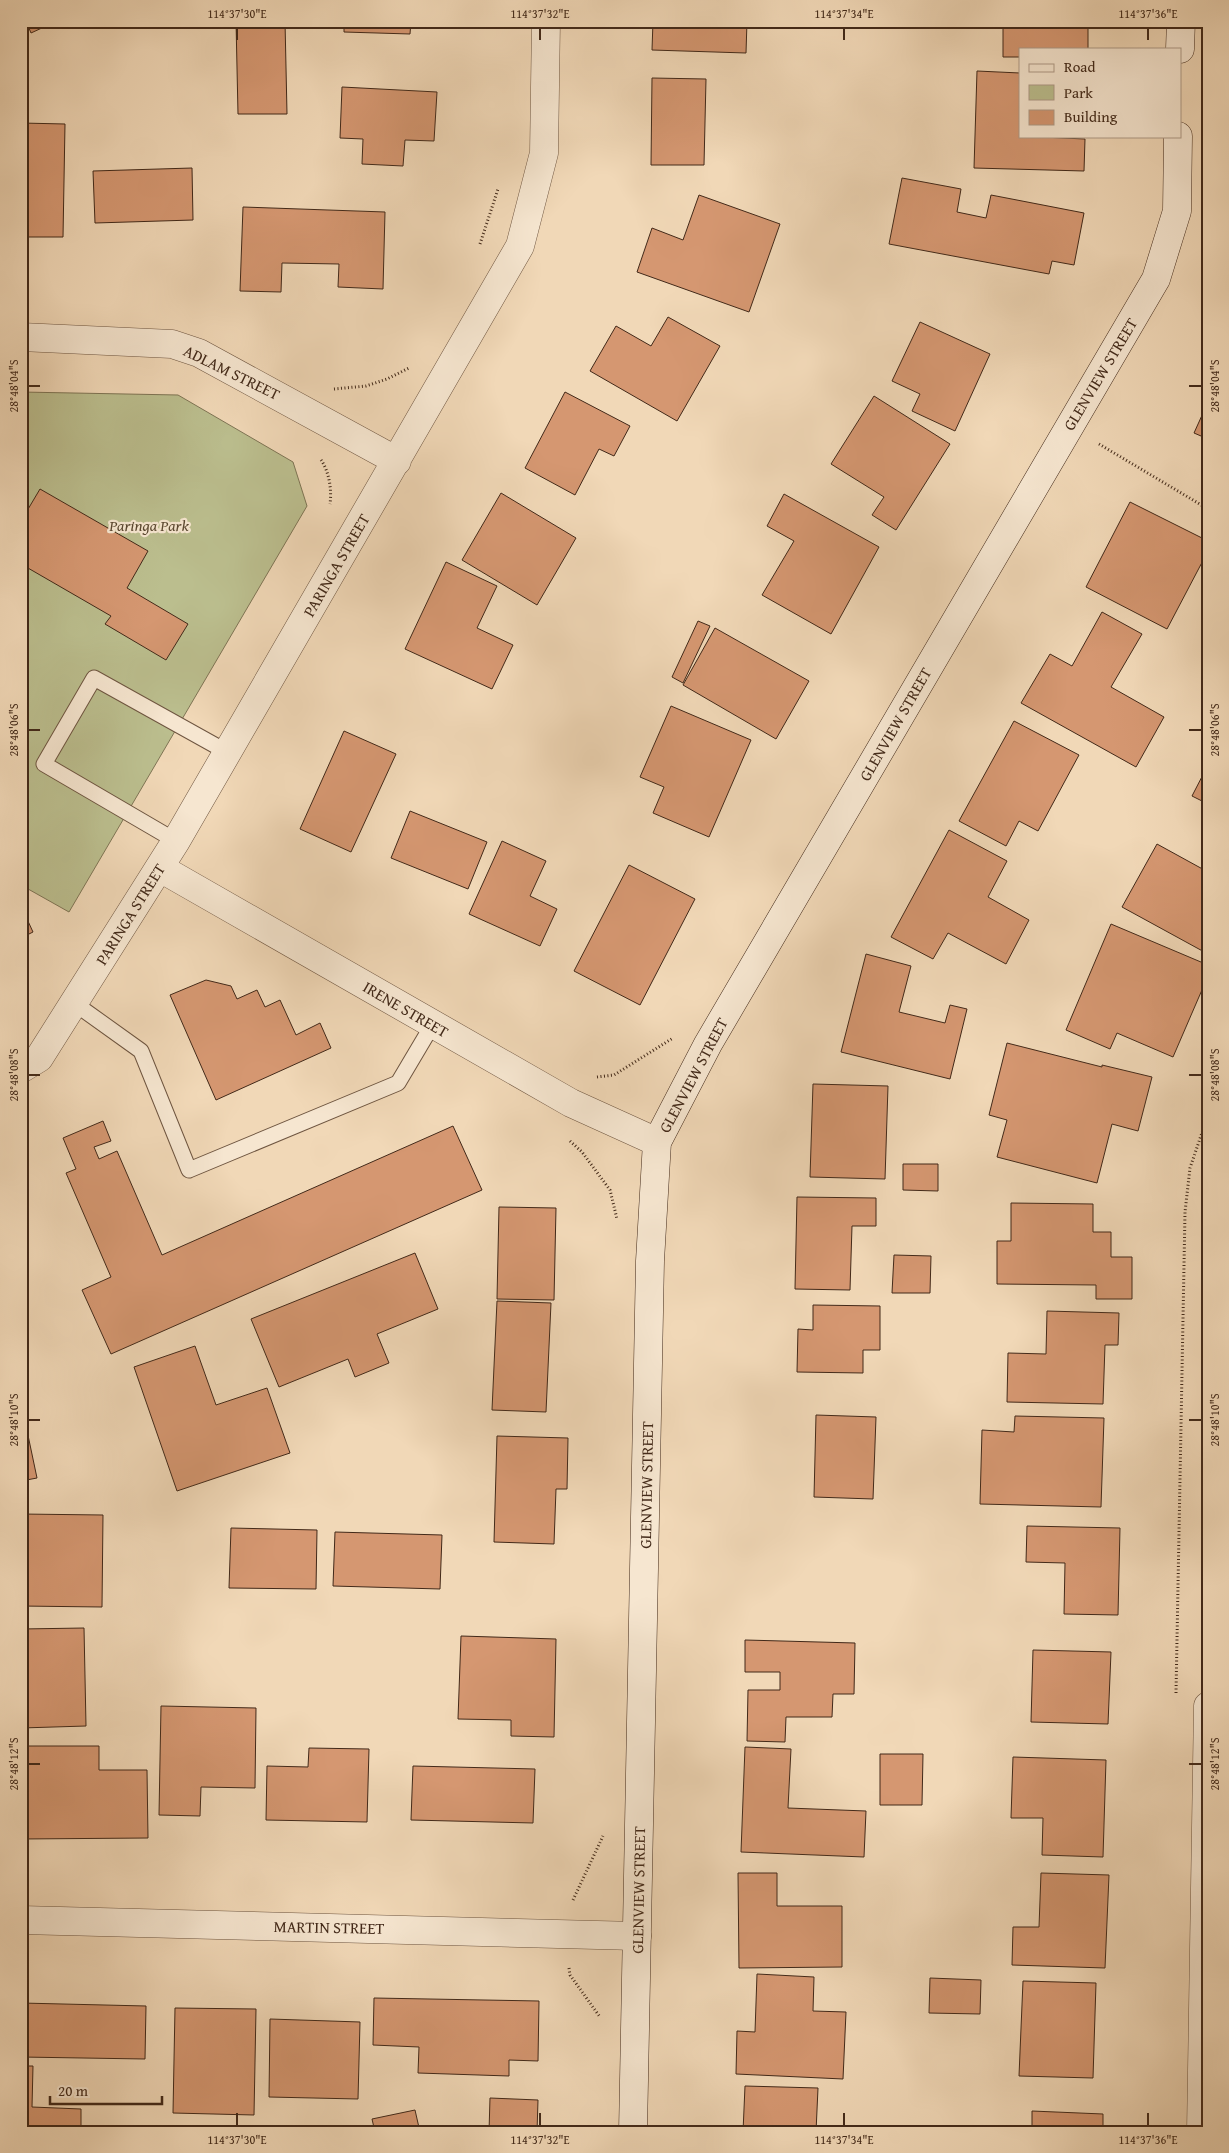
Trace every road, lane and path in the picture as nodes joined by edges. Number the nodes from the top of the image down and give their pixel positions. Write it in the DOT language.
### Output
graph roads {
  1 [pos="546,21"];
  2 [pos="1180,21"];
  3 [pos="1180,48"];
  4 [pos="1178,138"];
  5 [pos="502,182"];
  6 [pos="478,253"];
  7 [pos="21,337"];
  8 [pos="413,364"];
  9 [pos="329,392"];
  10 [pos="1091,440"];
  11 [pos="397,460"];
  12 [pos="1208,509"];
  13 [pos="227,752"];
  14 [pos="176,841"];
  15 [pos="160,868"];
  16 [pos="74,1003"];
  17 [pos="433,1024"];
  18 [pos="21,1069"];
  19 [pos="1208,1115"];
  20 [pos="569,1140"];
  21 [pos="657,1142"];
  22 [pos="619,1224"];
  23 [pos="1176,1702"];
  24 [pos="1208,1706"];
  25 [pos="604,1835"];
  26 [pos="571,1905"];
  27 [pos="21,1920"];
  28 [pos="637,1936"];
  29 [pos="569,1962"];
  30 [pos="603,2021"];
  31 [pos="1205,2067"];
  32 [pos="634,2132"];
  33 [pos="1201,2132"];
  1 -- 11 [label="street, PARINGA STREET"];
  2 -- 3 [label="street"];
  4 -- 21 [label="street, GLENVIEW STREET"];
  5 -- 6 [label="path"];
  7 -- 11 [label="street, ADLAM STREET"];
  8 -- 9 [label="path"];
  10 -- 12 [label="path"];
  11 -- 13 [label="street, PARINGA STREET"];
  13 -- 14 [label="street, PARINGA STREET"];
  13 -- 14 [label="lane"];
  14 -- 15 [label="street, PARINGA STREET"];
  15 -- 16 [label="street, PARINGA STREET"];
  15 -- 17 [label="street, IRENE STREET"];
  16 -- 17 [label="lane"];
  16 -- 18 [label="street, PARINGA STREET"];
  17 -- 21 [label="street, IRENE STREET"];
  19 -- 23 [label="path"];
  20 -- 22 [label="path"];
  21 -- 28 [label="street, GLENVIEW STREET"];
  24 -- 31 [label="street"];
  25 -- 26 [label="path"];
  27 -- 28 [label="street, MARTIN STREET"];
  28 -- 32 [label="street, GLENVIEW STREET"];
  29 -- 30 [label="path"];
  31 -- 33 [label="street"];
}
